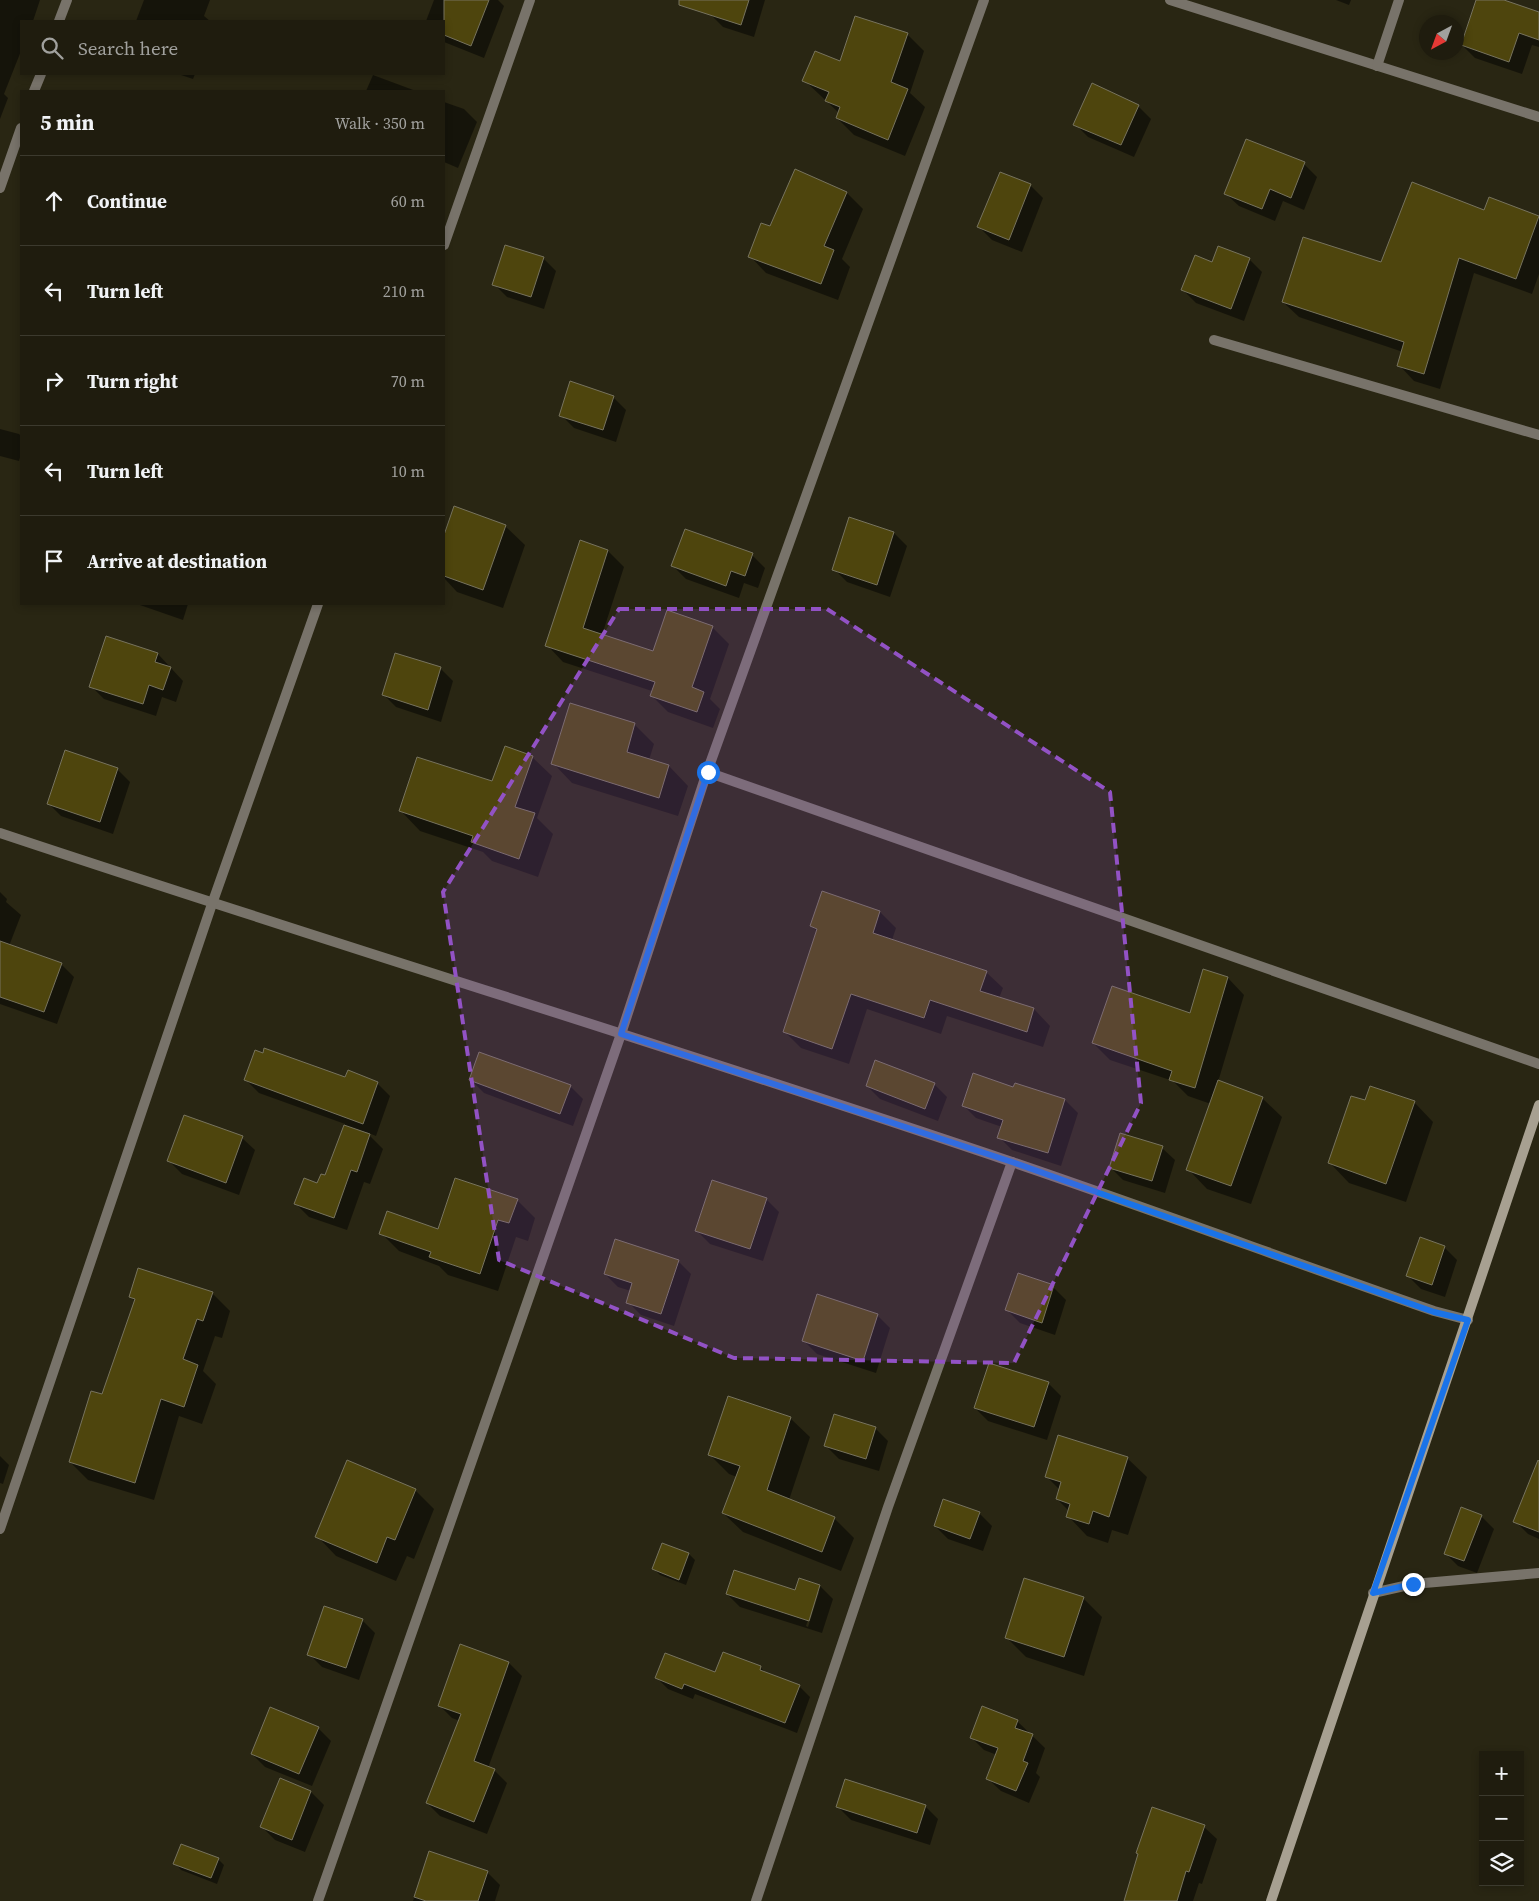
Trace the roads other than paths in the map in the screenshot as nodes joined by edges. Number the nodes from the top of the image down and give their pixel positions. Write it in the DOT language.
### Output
graph roads {
  1 [pos="67,0"];
  2 [pos="530,0"];
  3 [pos="984,0"];
  4 [pos="1170,0"];
  5 [pos="1399,0"];
  6 [pos="59,20"];
  7 [pos="1377,66"];
  8 [pos="41,75"];
  9 [pos="34,90"];
  10 [pos="1539,117"];
  11 [pos="20,131"];
  12 [pos="0,188"];
  13 [pos="445,242"];
  14 [pos="1214,340"];
  15 [pos="1539,434"];
  16 [pos="318,605"];
  17 [pos="708,772"];
  18 [pos="0,833"];
  19 [pos="212,904"];
  20 [pos="621,1034"];
  21 [pos="1539,1064"];
  22 [pos="1539,1105"];
  23 [pos="1012,1162"];
  24 [pos="1468,1320"];
  25 [pos="0,1529"];
  26 [pos="1539,1573"];
  27 [pos="1373,1593"];
  28 [pos="318,1901"];
  29 [pos="756,1901"];
  30 [pos="1271,1901"];
  1 -- 6 [label="street"];
  2 -- 13 [label="street"];
  3 -- 17 [label="street"];
  4 -- 7 [label="street"];
  5 -- 7 [label="street"];
  7 -- 10 [label="street"];
  8 -- 9 [label="street"];
  11 -- 12 [label="street"];
  14 -- 15 [label="street"];
  16 -- 19 [label="street"];
  17 -- 20 [label="street"];
  17 -- 21 [label="street"];
  18 -- 19 [label="street"];
  19 -- 20 [label="street"];
  19 -- 25 [label="street"];
  20 -- 23 [label="street"];
  20 -- 28 [label="street"];
  22 -- 24 [label="street"];
  23 -- 24 [label="street"];
  23 -- 29 [label="street"];
  24 -- 27 [label="street"];
  26 -- 27 [label="street"];
  27 -- 30 [label="street"];
}
